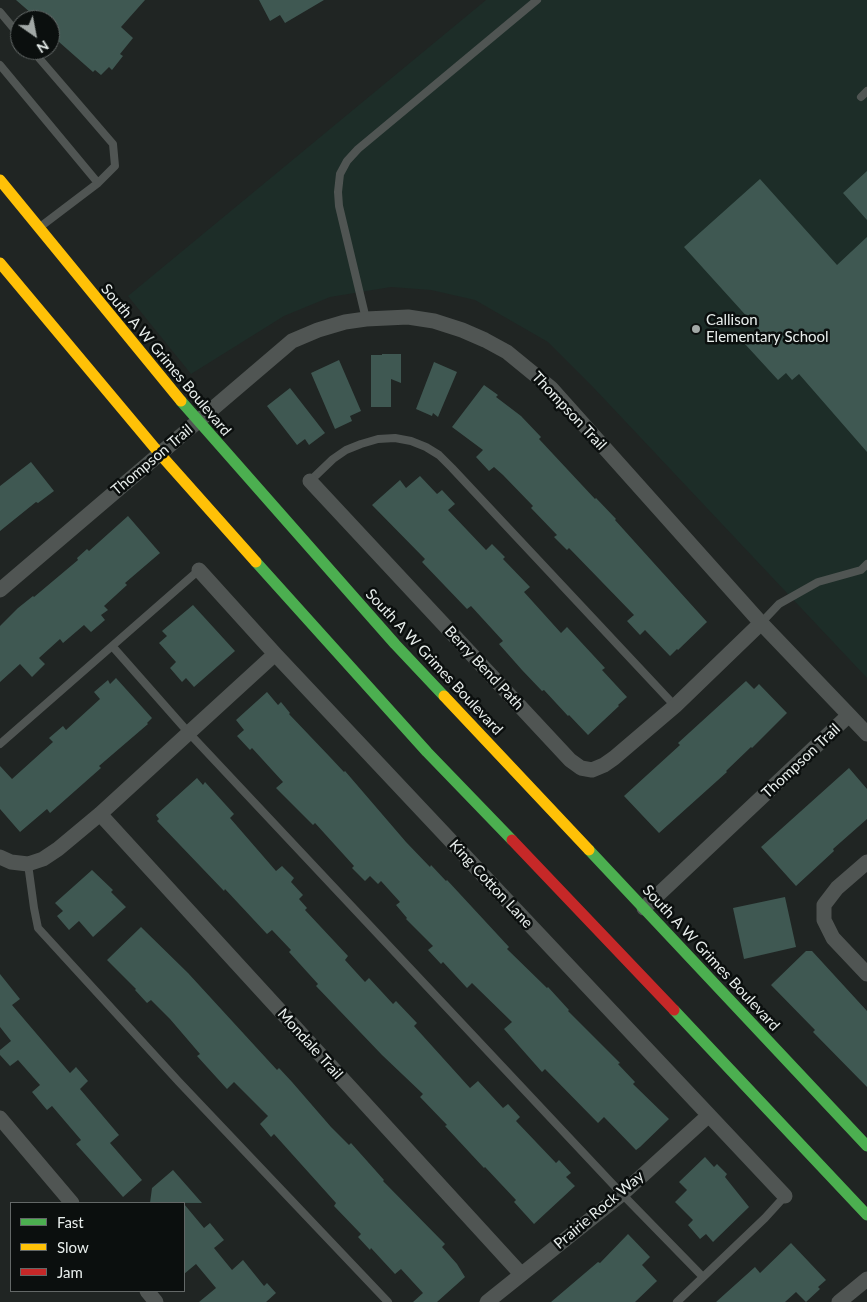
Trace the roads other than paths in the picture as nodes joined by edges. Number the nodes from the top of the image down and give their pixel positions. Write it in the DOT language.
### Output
graph roads {
  1 [pos="537,0"];
  2 [pos="0,12"];
  3 [pos="10,24"];
  4 [pos="41,60"];
  5 [pos="0,65"];
  6 [pos="0,180"];
  7 [pos="98,183"];
  8 [pos="38,228"];
  9 [pos="0,263"];
  10 [pos="366,319"];
  11 [pos="198,422"];
  12 [pos="159,453"];
  13 [pos="310,481"];
  14 [pos="867,564"];
  15 [pos="199,570"];
  16 [pos="0,590"];
  17 [pos="761,623"];
  18 [pos="113,647"];
  19 [pos="275,654"];
  20 [pos="675,706"];
  21 [pos="849,715"];
  22 [pos="188,732"];
  23 [pos="867,734"];
  24 [pos="0,744"];
  25 [pos="100,814"];
  26 [pos="0,857"];
  27 [pos="867,862"];
  28 [pos="28,864"];
  29 [pos="644,908"];
  30 [pos="867,974"];
  31 [pos="709,1115"];
  32 [pos="0,1118"];
  33 [pos="867,1146"];
  34 [pos="622,1194"];
  35 [pos="785,1196"];
  36 [pos="71,1202"];
  37 [pos="867,1215"];
  38 [pos="521,1274"];
  39 [pos="703,1277"];
  40 [pos="867,1279"];
  41 [pos="148,1292"];
  42 [pos="156,1302"];
  43 [pos="388,1302"];
  44 [pos="487,1302"];
  45 [pos="677,1302"];
  46 [pos="839,1302"];
  1 -- 10 [label="lane"];
  2 -- 3 [label="lane"];
  4 -- 7 [label="lane"];
  5 -- 7 [label="lane"];
  6 -- 8 [label="main road, South A W Grimes Boulevard"];
  7 -- 8 [label="lane"];
  8 -- 11 [label="main road, South A W Grimes Boulevard"];
  9 -- 12 [label="main road"];
  10 -- 11 [label="street, Thompson Trail"];
  10 -- 17 [label="street, Thompson Trail"];
  11 -- 12 [label="street, Thompson Trail"];
  11 -- 29 [label="main road, South A W Grimes Boulevard"];
  12 -- 16 [label="street, Thompson Trail"];
  12 -- 37 [label="main road"];
  13 -- 20 [label="lane"];
  13 -- 20 [label="street, Berry Bend Path"];
  14 -- 17 [label="lane"];
  15 -- 18 [label="lane"];
  15 -- 19 [label="street, King Cotton Lane"];
  17 -- 20 [label="street"];
  17 -- 21 [label="street, Thompson Trail"];
  18 -- 22 [label="lane"];
  18 -- 24 [label="lane"];
  19 -- 22 [label="street"];
  19 -- 31 [label="street, King Cotton Lane"];
  21 -- 23 [label="street"];
  21 -- 29 [label="street, Thompson Trail"];
  22 -- 25 [label="street"];
  22 -- 34 [label="lane"];
  25 -- 28 [label="street"];
  25 -- 38 [label="street, Mondale Trail"];
  26 -- 28 [label="street"];
  27 -- 30 [label="street"];
  28 -- 43 [label="lane"];
  29 -- 33 [label="main road, South A W Grimes Boulevard"];
  31 -- 34 [label="street, Prairie Rock Way"];
  31 -- 35 [label="street, King Cotton Lane"];
  32 -- 36 [label="street"];
  34 -- 38 [label="street, Prairie Rock Way"];
  34 -- 39 [label="lane"];
  35 -- 39 [label="lane"];
  38 -- 44 [label="street, Prairie Rock Way"];
  39 -- 45 [label="lane"];
  40 -- 46 [label="street"];
  41 -- 42 [label="street"];
}
